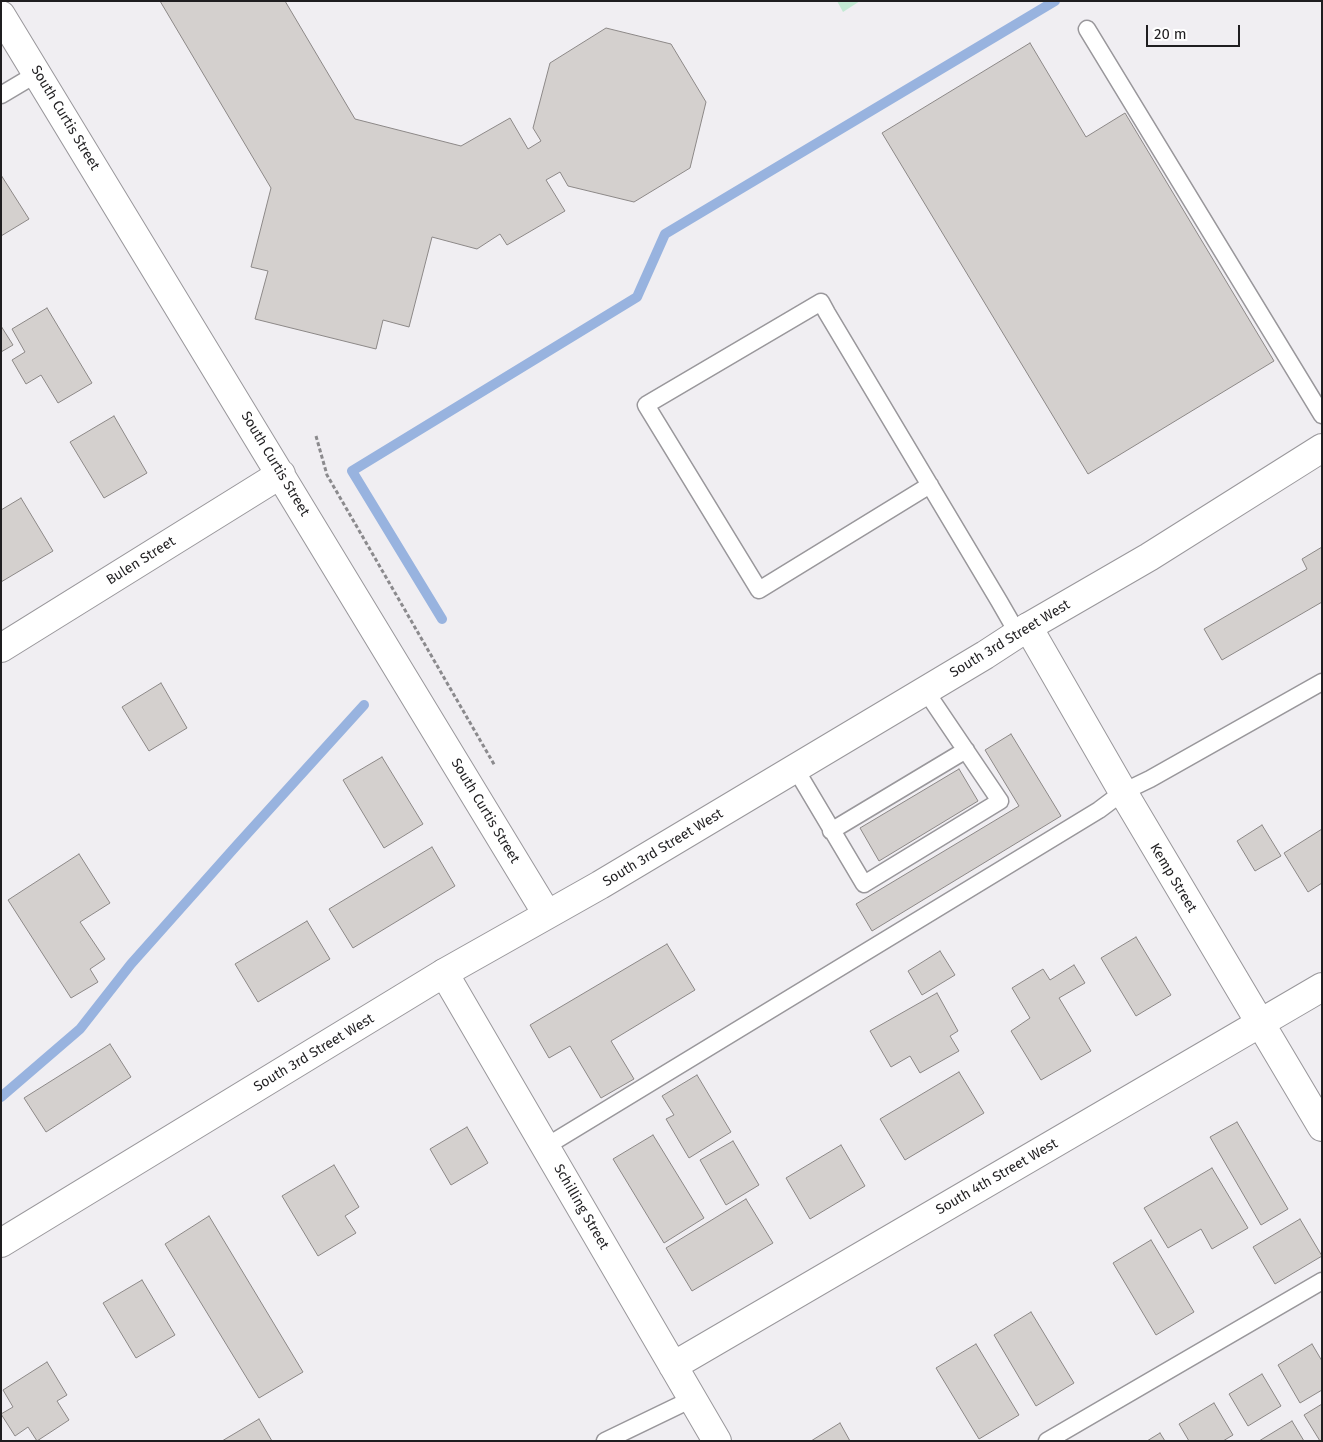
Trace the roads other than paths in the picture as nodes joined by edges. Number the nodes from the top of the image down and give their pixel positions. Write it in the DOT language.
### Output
graph roads {
  1 [pos="1,15"];
  2 [pos="1087,29"];
  3 [pos="38,73"];
  4 [pos="1,95"];
  5 [pos="1322,415"];
  6 [pos="1322,448"];
  7 [pos="281,474"];
  8 [pos="930,485"];
  9 [pos="1023,630"];
  10 [pos="1,648"];
  11 [pos="1322,682"];
  12 [pos="925,690"];
  13 [pos="966,750"];
  14 [pos="795,768"];
  15 [pos="1123,792"];
  16 [pos="831,831"];
  17 [pos="547,914"];
  18 [pos="444,973"];
  19 [pos="1322,987"];
  20 [pos="1259,1024"];
  21 [pos="1322,1127"];
  22 [pos="545,1147"];
  23 [pos="1,1243"];
  24 [pos="1322,1281"];
  25 [pos="673,1366"];
  26 [pos="692,1399"];
  27 [pos="606,1441"];
  28 [pos="717,1441"];
  29 [pos="1048,1441"];
  1 -- 3 [label="street, South Curtis Street"];
  2 -- 5 [label="lane"];
  3 -- 4 [label="lane"];
  3 -- 7 [label="street, South Curtis Street"];
  6 -- 9 [label="street, South 3rd Street West"];
  7 -- 10 [label="street, Bulen Street"];
  7 -- 17 [label="street, South Curtis Street"];
  8 -- 8 [label="lane"];
  8 -- 9 [label="lane"];
  9 -- 12 [label="street, South 3rd Street West"];
  9 -- 15 [label="street, Kemp Street"];
  11 -- 15 [label="lane"];
  12 -- 13 [label="lane"];
  12 -- 14 [label="street, South 3rd Street West"];
  13 -- 16 [label="lane"];
  13 -- 16 [label="lane"];
  14 -- 16 [label="lane"];
  14 -- 17 [label="street, South 3rd Street West"];
  15 -- 20 [label="street, Kemp Street"];
  15 -- 22 [label="lane"];
  17 -- 18 [label="street, South 3rd Street West"];
  18 -- 22 [label="street, Schilling Street"];
  18 -- 23 [label="street, South 3rd Street West"];
  19 -- 20 [label="street, South 4th Street West"];
  20 -- 21 [label="street, Kemp Street"];
  20 -- 25 [label="street, South 4th Street West"];
  22 -- 25 [label="street, Schilling Street"];
  24 -- 29 [label="lane"];
  25 -- 26 [label="street, Schilling Street"];
  26 -- 27 [label="lane"];
  26 -- 28 [label="street, Schilling Street"];
}
